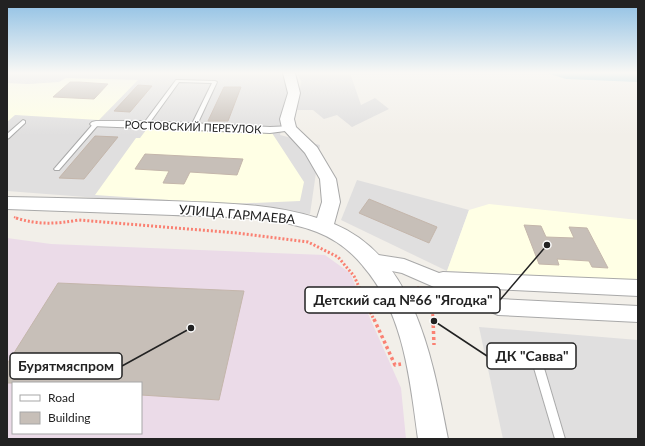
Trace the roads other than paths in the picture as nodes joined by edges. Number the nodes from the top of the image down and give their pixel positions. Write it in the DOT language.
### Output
graph roads {
  1 [pos="168,94"];
  2 [pos="209,94"];
  3 [pos="294,94"];
  4 [pos="23,122"];
  5 [pos="96,124"];
  6 [pos="146,124"];
  7 [pos="194,126"];
  8 [pos="289,128"];
  9 [pos="7,137"];
  10 [pos="57,169"];
  11 [pos="7,202"];
  12 [pos="324,227"];
  13 [pos="372,261"];
  14 [pos="434,279"];
  15 [pos="638,288"];
  16 [pos="638,314"];
  17 [pos="539,368"];
  18 [pos="433,439"];
  19 [pos="560,439"];
  1 -- 6 [label="lane"];
  2 -- 7 [label="lane"];
  3 -- 8 [label="street"];
  4 -- 9 [label="lane"];
  5 -- 6 [label="street, РОСТОВСКИЙ ПЕРЕУЛОК"];
  5 -- 10 [label="lane"];
  6 -- 7 [label="street, РОСТОВСКИЙ ПЕРЕУЛОК"];
  7 -- 8 [label="street, РОСТОВСКИЙ ПЕРЕУЛОК"];
  8 -- 12 [label="street"];
  11 -- 12 [label="street, УЛИЦА ГАРМАЕВА"];
  12 -- 13 [label="street, УЛИЦА ГАРМАЕВА"];
  13 -- 14 [label="street"];
  13 -- 18 [label="street, УЛИЦА ГАРМАЕВА"];
  14 -- 15 [label="street"];
  14 -- 16 [label="street"];
  17 -- 19 [label="lane"];
}
